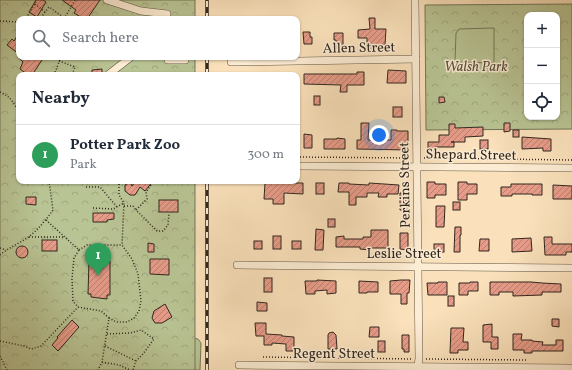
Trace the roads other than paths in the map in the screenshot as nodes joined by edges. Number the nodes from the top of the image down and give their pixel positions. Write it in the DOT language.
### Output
graph roads {
  1 [pos="107,0"];
  2 [pos="415,0"];
  3 [pos="167,14"];
  4 [pos="416,58"];
  5 [pos="127,60"];
  6 [pos="168,60"];
  7 [pos="185,60"];
  8 [pos="231,62"];
  9 [pos="112,72"];
  10 [pos="300,166"];
  11 [pos="417,166"];
  12 [pos="572,168"];
  13 [pos="237,265"];
  14 [pos="418,267"];
  15 [pos="572,268"];
  16 [pos="240,365"];
  17 [pos="417,368"];
  18 [pos="572,368"];
  1 -- 3 [label="street"];
  2 -- 4 [label="street, Perkins Street"];
  4 -- 8 [label="street, Allen Street"];
  4 -- 11 [label="street, Perkins Street"];
  5 -- 9 [label="street"];
  6 -- 7 [label="street"];
  10 -- 11 [label="street, Shepard Street"];
  11 -- 12 [label="street, Shepard Street"];
  11 -- 14 [label="street, Perkins Street"];
  13 -- 14 [label="street, Leslie Street"];
  14 -- 15 [label="street, Leslie Street"];
  14 -- 17 [label="street, Perkins Street"];
  16 -- 17 [label="street, Regent Street"];
  17 -- 18 [label="street, Regent Street"];
}
